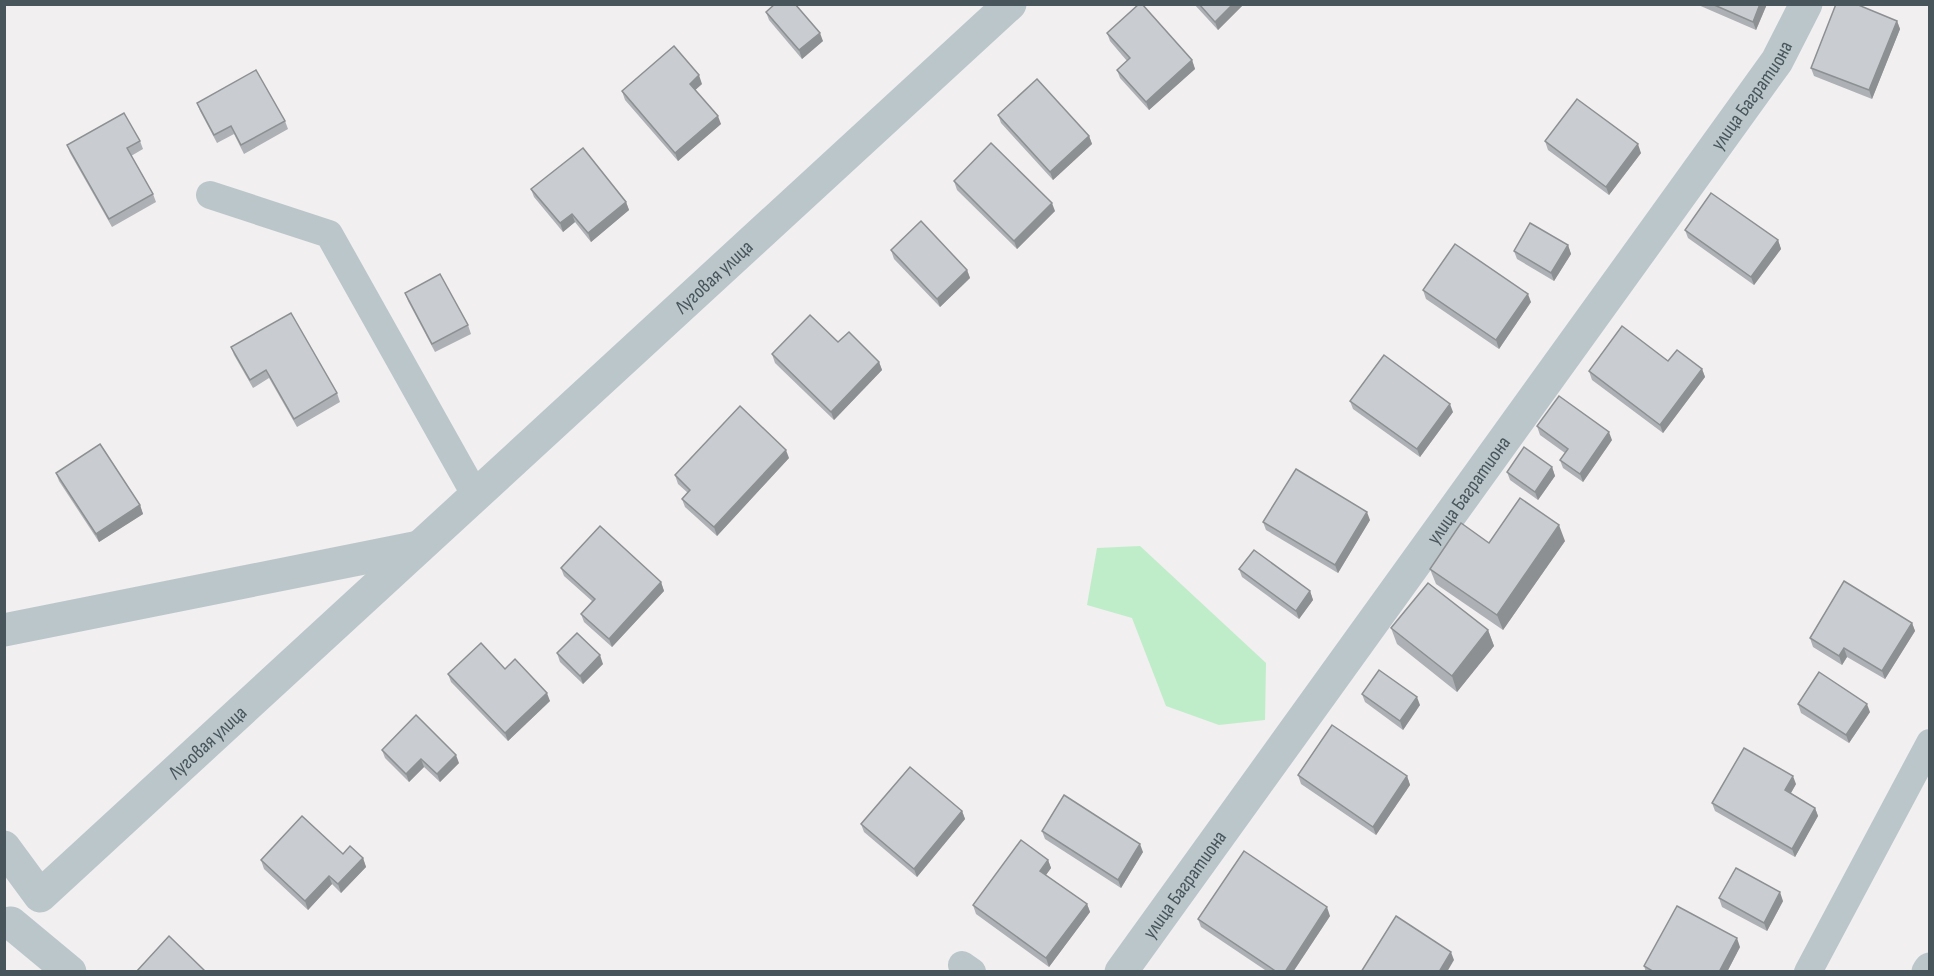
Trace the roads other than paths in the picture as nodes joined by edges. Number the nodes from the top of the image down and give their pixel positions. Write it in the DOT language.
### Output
graph roads {
  1 [pos="1010,4"];
  2 [pos="1806,4"];
  3 [pos="210,195"];
  4 [pos="476,496"];
  5 [pos="419,548"];
  6 [pos="4,630"];
  7 [pos="1929,743"];
  8 [pos="4,847"];
  9 [pos="40,896"];
  10 [pos="8,926"];
  11 [pos="70,972"];
  12 [pos="1121,972"];
  13 [pos="1808,972"];
  1 -- 4 [label="street, Луговая улица"];
  2 -- 12 [label="street, улица Багратиона"];
  3 -- 4 [label="lane"];
  4 -- 5 [label="street, Луговая улица"];
  5 -- 6 [label="street"];
  5 -- 9 [label="street, Луговая улица"];
  7 -- 13 [label="lane"];
  8 -- 9 [label="street"];
  9 -- 10 [label="street, Луговая улица"];
  10 -- 11 [label="street"];
}
